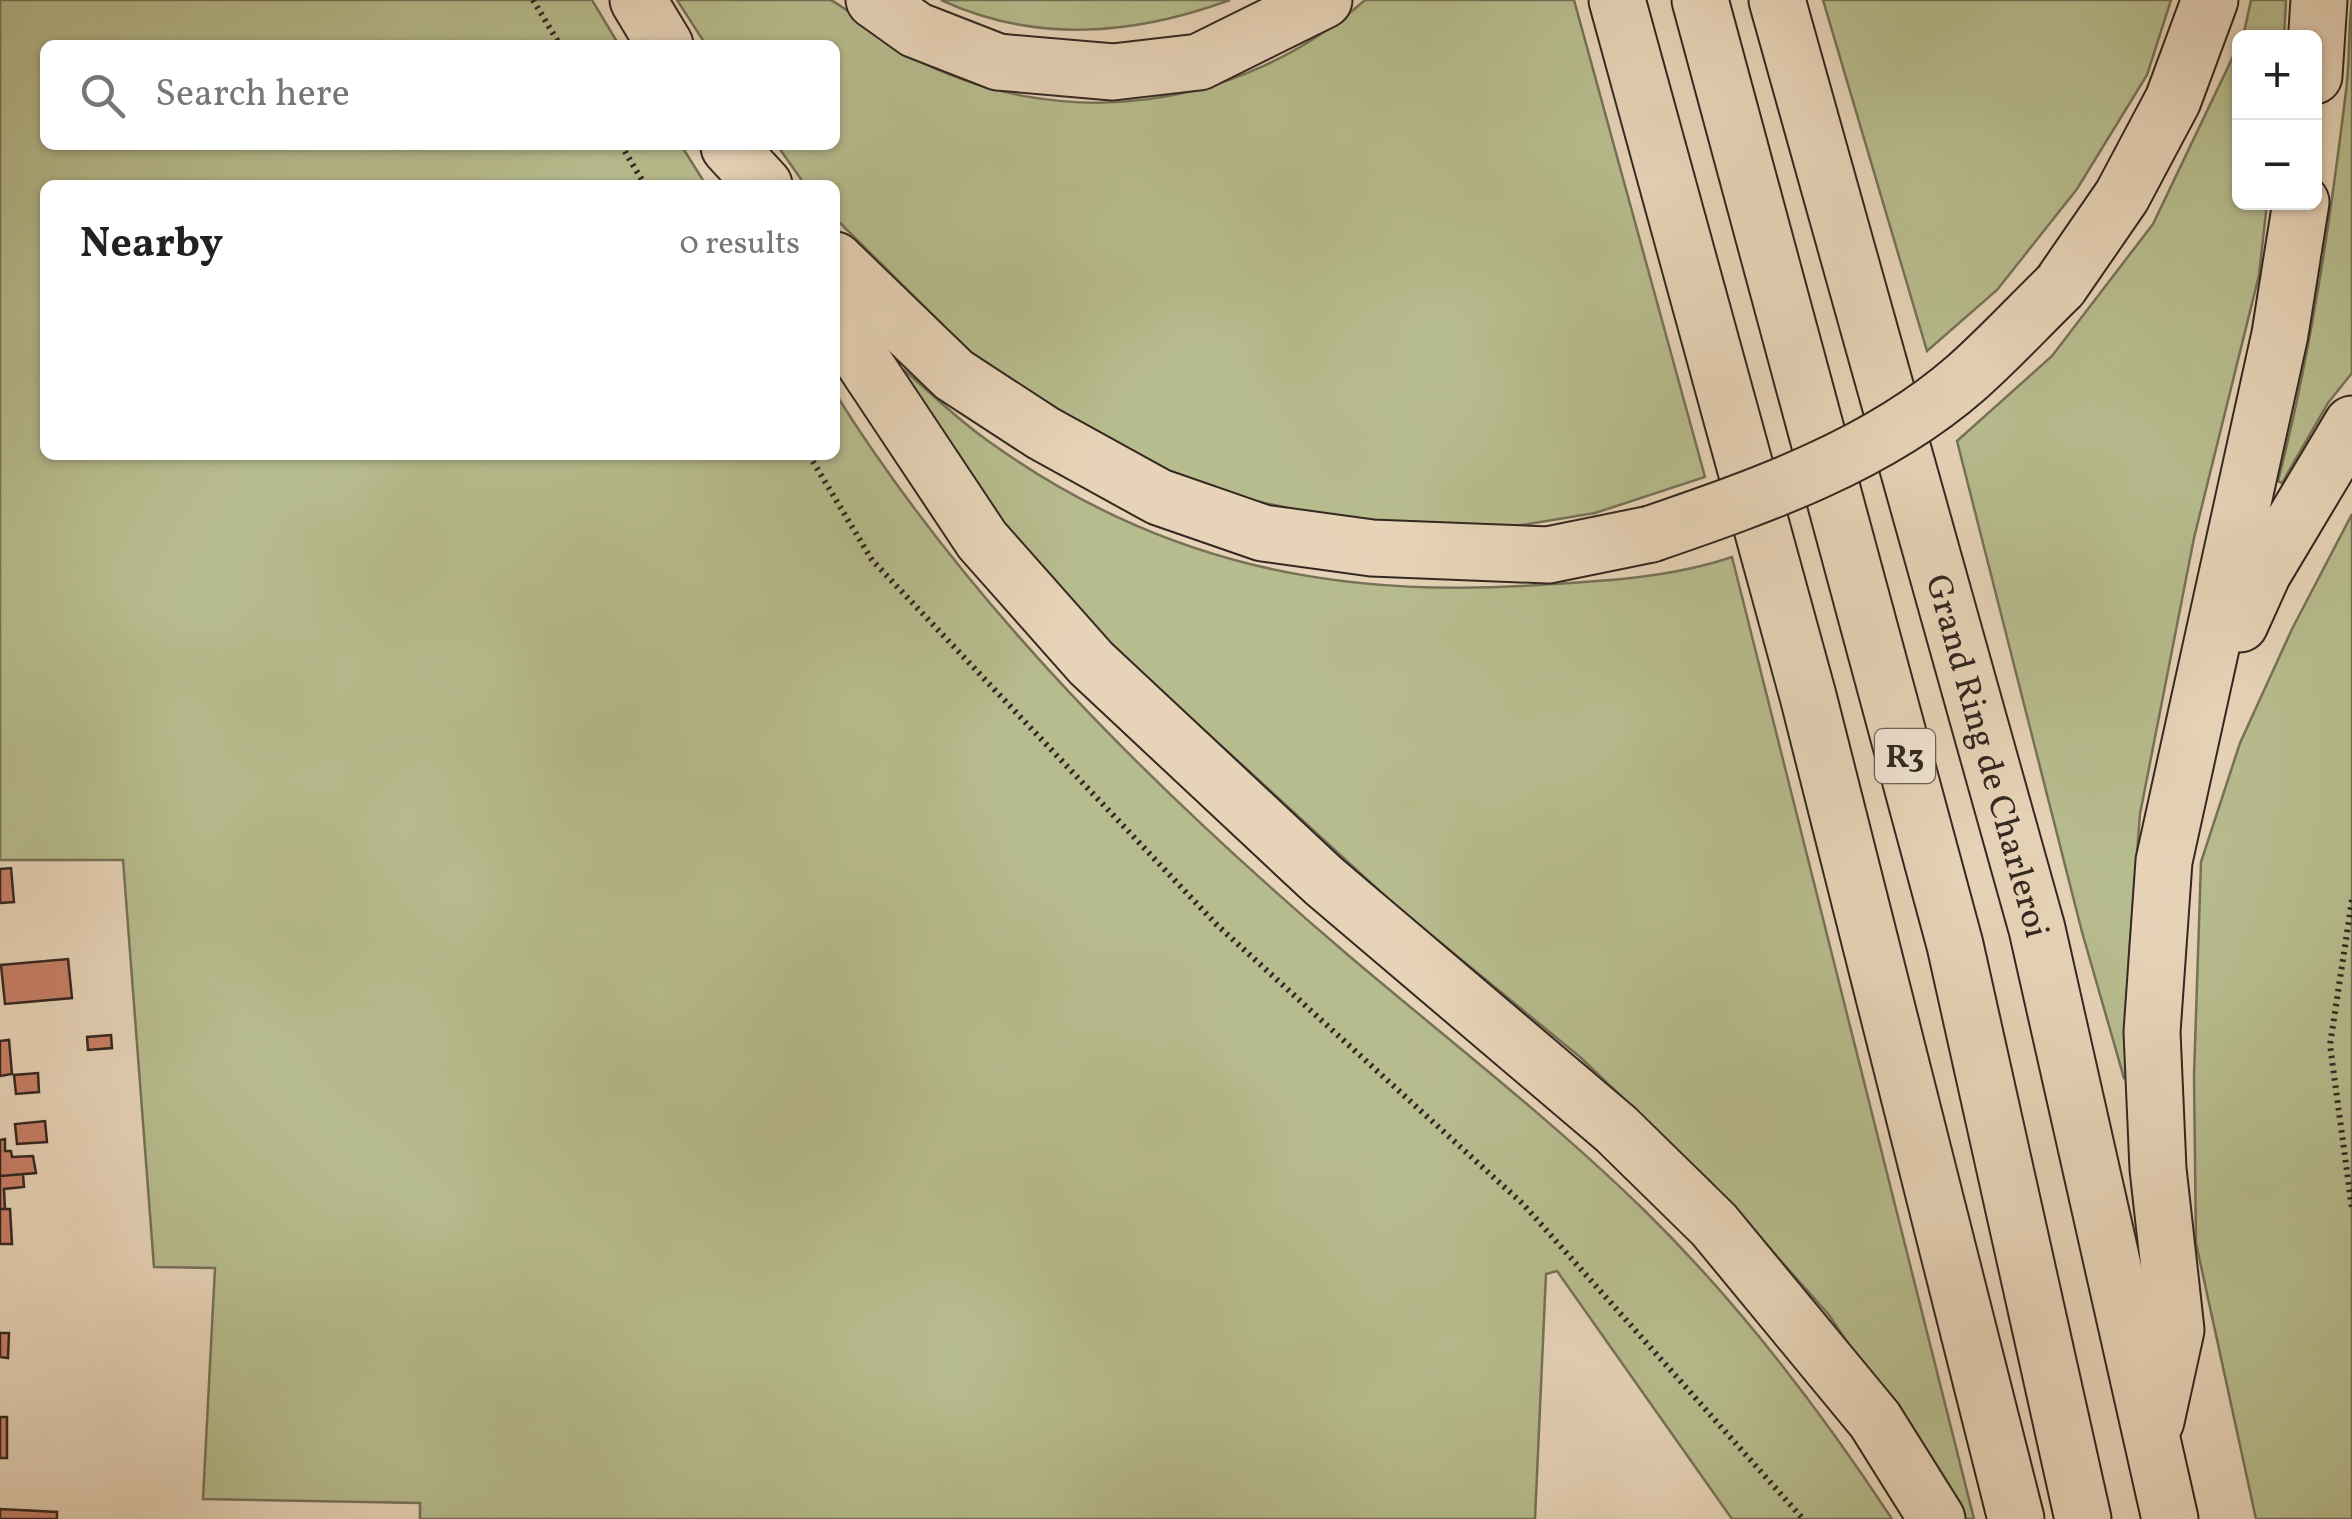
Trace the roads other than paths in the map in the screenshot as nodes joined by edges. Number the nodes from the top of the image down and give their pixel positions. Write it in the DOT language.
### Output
graph roads {
  1 [pos="638,0"];
  2 [pos="874,0"];
  3 [pos="1324,0"];
  4 [pos="1617,0"];
  5 [pos="1700,0"];
  6 [pos="1776,0"];
  7 [pos="2210,0"];
  8 [pos="2320,0"];
  9 [pos="2318,30"];
  10 [pos="663,40"];
  11 [pos="2300,210"];
  12 [pos="840,265"];
  13 [pos="840,327"];
  14 [pos="2352,424"];
  15 [pos="2189,736"];
  16 [pos="2153,1434"];
  17 [pos="1938,1519"];
  18 [pos="2016,1519"];
  19 [pos="2083,1519"];
  20 [pos="2170,1519"];
  1 -- 10 [label="highway"];
  2 -- 3 [label="highway"];
  4 -- 18 [label="highway"];
  5 -- 19 [label="highway, R3"];
  6 -- 16 [label="highway, Grand Ring de Charleroi / R3"];
  7 -- 12 [label="highway, bridge"];
  8 -- 9 [label="highway"];
  11 -- 15 [label="highway"];
  13 -- 17 [label="highway"];
  14 -- 15 [label="highway"];
  15 -- 16 [label="highway"];
  16 -- 20 [label="highway, Grand Ring de Charleroi / R3"];
}
